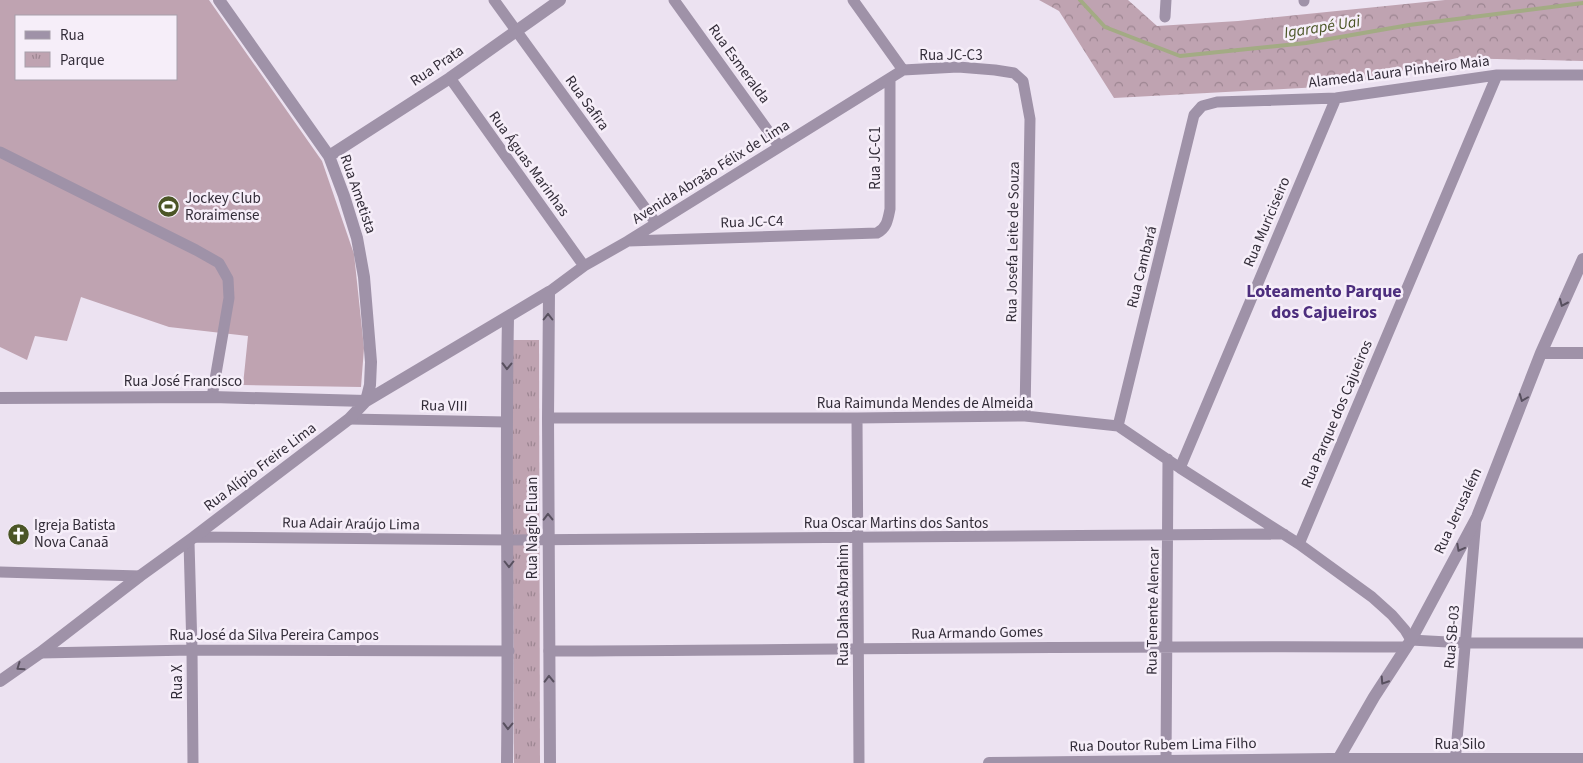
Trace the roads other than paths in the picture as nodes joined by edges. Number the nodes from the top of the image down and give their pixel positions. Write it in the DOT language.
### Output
graph roads {
  1 [pos="219,0"];
  2 [pos="494,0"];
  3 [pos="560,0"];
  4 [pos="674,0"];
  5 [pos="853,0"];
  6 [pos="1166,0"];
  7 [pos="1165,17"];
  8 [pos="516,31"];
  9 [pos="903,70"];
  10 [pos="1014,73"];
  11 [pos="1583,74"];
  12 [pos="1497,75"];
  13 [pos="450,78"];
  14 [pos="890,79"];
  15 [pos="1336,98"];
  16 [pos="1194,115"];
  17 [pos="779,146"];
  18 [pos="0,152"];
  19 [pos="329,156"];
  20 [pos="656,223"];
  21 [pos="877,233"];
  22 [pos="628,241"];
  23 [pos="1583,259"];
  24 [pos="584,266"];
  25 [pos="548,292"];
  26 [pos="508,318"];
  27 [pos="1541,352"];
  28 [pos="1583,354"];
  29 [pos="212,397"];
  30 [pos="0,398"];
  31 [pos="366,401"];
  32 [pos="1025,416"];
  33 [pos="349,418"];
  34 [pos="548,418"];
  35 [pos="856,418"];
  36 [pos="382,420"];
  37 [pos="506,422"];
  38 [pos="1118,426"];
  39 [pos="1168,459"];
  40 [pos="1180,468"];
  41 [pos="1477,517"];
  42 [pos="1284,534"];
  43 [pos="1168,535"];
  44 [pos="859,538"];
  45 [pos="191,539"];
  46 [pos="509,540"];
  47 [pos="549,540"];
  48 [pos="1299,544"];
  49 [pos="0,572"];
  50 [pos="140,576"];
  51 [pos="1466,643"];
  52 [pos="1583,643"];
  53 [pos="1409,644"];
  54 [pos="1167,646"];
  55 [pos="192,650"];
  56 [pos="858,650"];
  57 [pos="509,651"];
  58 [pos="548,651"];
  59 [pos="40,653"];
  60 [pos="0,682"];
  61 [pos="1583,759"];
  62 [pos="1337,761"];
  63 [pos="1455,761"];
  64 [pos="1166,762"];
  65 [pos="193,763"];
  66 [pos="508,763"];
  67 [pos="550,763"];
  68 [pos="859,763"];
  69 [pos="990,763"];
  1 -- 19 [label="street, Rua Ametista"];
  2 -- 8 [label="street, Rua Safira"];
  3 -- 8 [label="street, Rua Prata"];
  4 -- 17 [label="street, Rua Esmeralda"];
  5 -- 9 [label="street"];
  6 -- 7 [label="street"];
  8 -- 13 [label="street, Rua Prata"];
  8 -- 20 [label="street, Rua Safira"];
  9 -- 10 [label="street, Rua JC-C3"];
  9 -- 14 [label="street, Rua JC-C3"];
  10 -- 32 [label="street, Rua Josefa Leite de Souza"];
  11 -- 12 [label="street, Alameda Laura Pinheiro Maia"];
  12 -- 15 [label="street, Alameda Laura Pinheiro Maia"];
  12 -- 48 [label="street, Rua Parque dos Cajueiros"];
  13 -- 19 [label="street, Rua Prata"];
  13 -- 24 [label="street, Rua Águas Marinhas"];
  14 -- 17 [label="street, Avenida Abraão Félix de Lima"];
  14 -- 21 [label="street, Rua JC-C1"];
  15 -- 16 [label="street, Alameda Laura Pinheiro Maia"];
  15 -- 40 [label="street, Rua Muriciseiro"];
  16 -- 38 [label="street, Rua Cambará"];
  17 -- 20 [label="street, Avenida Abraão Félix de Lima"];
  18 -- 29 [label="street"];
  19 -- 31 [label="street, Rua Ametista"];
  20 -- 22 [label="street, Avenida Abraão Félix de Lima"];
  21 -- 22 [label="street, Rua JC-C4"];
  22 -- 24 [label="street, Avenida Abraão Félix de Lima"];
  23 -- 27 [label="street, Rua Jerusalém, one-way"];
  24 -- 25 [label="street, Avenida Abraão Félix de Lima"];
  25 -- 26 [label="street, Rua Alípio Freire Lima"];
  34 -- 25 [label="street, Rua Nagib Eluan, one-way"];
  26 -- 31 [label="street, Rua Alípio Freire Lima"];
  26 -- 37 [label="street, Rua Nagib Eluan, one-way"];
  27 -- 28 [label="street"];
  27 -- 41 [label="street, Rua Jerusalém, one-way"];
  29 -- 30 [label="street, Rua José Francisco"];
  29 -- 31 [label="street, Rua José Francisco"];
  31 -- 33 [label="street, Rua Alípio Freire Lima"];
  31 -- 36 [label="street"];
  32 -- 35 [label="street, Rua Raimunda Mendes de Almeida"];
  32 -- 38 [label="street, Rua Raimunda Mendes de Almeida"];
  33 -- 36 [label="street, Rua VIII"];
  33 -- 45 [label="street, Rua Alípio Freire Lima"];
  34 -- 35 [label="street, Rua Raimunda Mendes de Almeida"];
  47 -- 34 [label="street, Rua Nagib Eluan, one-way"];
  35 -- 44 [label="street, Rua Dahas Abrahim"];
  36 -- 37 [label="street, Rua VIII"];
  37 -- 46 [label="street, Rua Nagib Eluan"];
  38 -- 39 [label="street, Rua Raimunda Mendes de Almeida"];
  39 -- 40 [label="street, Rua Raimunda Mendes de Almeida"];
  39 -- 43 [label="street, Rua Tenente Alencar"];
  40 -- 42 [label="street, Rua Raimunda Mendes de Almeida"];
  41 -- 51 [label="street, Rua SB-03"];
  41 -- 53 [label="street, Rua Jerusalém, one-way"];
  42 -- 43 [label="street, Rua Oscar Martins dos Santos"];
  42 -- 48 [label="street, Rua Raimunda Mendes de Almeida"];
  43 -- 44 [label="street, Rua Oscar Martins dos Santos"];
  43 -- 54 [label="street, Rua Tenente Alencar"];
  44 -- 47 [label="street, Rua Oscar Martins dos Santos"];
  44 -- 56 [label="street, Rua Dahas Abrahim"];
  45 -- 46 [label="street, Rua Adair Araújo Lima"];
  45 -- 50 [label="street, Rua Alípio Freire Lima"];
  45 -- 55 [label="street, Rua X"];
  46 -- 47 [label="street, Rua Oscar Martins dos Santos"];
  46 -- 57 [label="street, Rua Nagib Eluan, one-way"];
  47 -- 58 [label="street, Rua Nagib Eluan"];
  48 -- 53 [label="street, Rua Raimunda Mendes de Almeida"];
  49 -- 50 [label="street"];
  50 -- 59 [label="street, Rua Alípio Freire Lima"];
  51 -- 52 [label="street, Rua Armando Gomes"];
  51 -- 53 [label="street, Rua Armando Gomes"];
  51 -- 63 [label="street, Rua SB-03"];
  53 -- 54 [label="street, Rua Armando Gomes"];
  53 -- 62 [label="street, Rua Jerusalém, one-way"];
  54 -- 56 [label="street, Rua Armando Gomes"];
  54 -- 64 [label="street, Rua Tenente Alencar"];
  55 -- 57 [label="street, Rua José da Silva Pereira Campos"];
  55 -- 59 [label="street, Rua José da Silva Pereira Campos"];
  55 -- 65 [label="street, Rua X"];
  56 -- 58 [label="street, Rua Armando Gomes"];
  56 -- 68 [label="street, Rua Dahas Abrahim"];
  57 -- 66 [label="street, Rua Nagib Eluan, one-way"];
  67 -- 58 [label="street, Rua Nagib Eluan, one-way"];
  59 -- 60 [label="street, Rua Alípio Freire Lima, one-way"];
  61 -- 63 [label="street, Rua Silo"];
  62 -- 63 [label="street, Rua Silo"];
  62 -- 64 [label="street, Rua Doutor Rubem Lima Filho"];
  64 -- 69 [label="street, Rua Doutor Rubem Lima Filho"];
}
